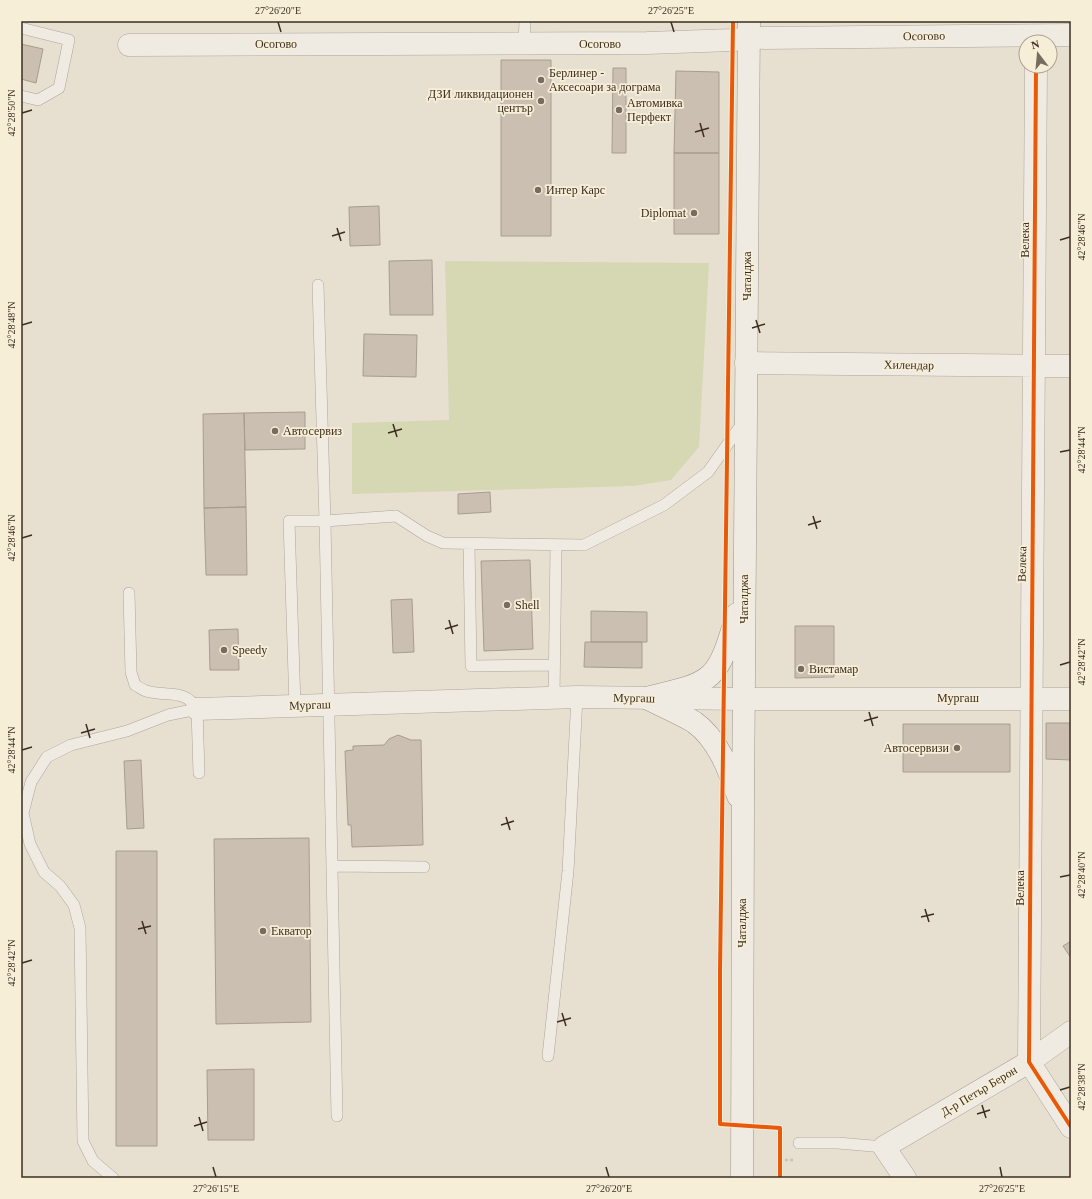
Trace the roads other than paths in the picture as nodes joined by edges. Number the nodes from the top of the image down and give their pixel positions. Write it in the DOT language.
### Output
graph roads {
  1 [pos="525,21"];
  2 [pos="21,28"];
  3 [pos="749,30"];
  4 [pos="1037,33"];
  5 [pos="1071,35"];
  6 [pos="524,44"];
  7 [pos="129,45"];
  8 [pos="1036,74"];
  9 [pos="21,96"];
  10 [pos="318,285"];
  11 [pos="746,363"];
  12 [pos="1034,366"];
  13 [pos="1071,366"];
  14 [pos="746,417"];
  15 [pos="325,521"];
  16 [pos="470,545"];
  17 [pos="556,545"];
  18 [pos="744,591"];
  19 [pos="129,593"];
  20 [pos="554,665"];
  21 [pos="577,697"];
  22 [pos="554,698"];
  23 [pos="646,698"];
  24 [pos="1030,698"];
  25 [pos="744,699"];
  26 [pos="1071,699"];
  27 [pos="328,704"];
  28 [pos="295,706"];
  29 [pos="197,709"];
  30 [pos="199,773"];
  31 [pos="743,808"];
  32 [pos="332,866"];
  33 [pos="424,867"];
  34 [pos="1071,1032"];
  35 [pos="548,1056"];
  36 [pos="1029,1062"];
  37 [pos="337,1116"];
  38 [pos="1071,1127"];
  39 [pos="798,1144"];
  40 [pos="884,1147"];
  41 [pos="113,1178"];
  42 [pos="742,1178"];
  43 [pos="905,1178"];
  1 -- 6 [label="lane"];
  2 -- 9 [label="lane"];
  3 -- 4 [label="street, Осогово"];
  3 -- 6 [label="street, Осогово"];
  3 -- 11 [label="street, Чаталджа"];
  4 -- 5 [label="street, Осогово"];
  6 -- 7 [label="street, Осогово"];
  8 -- 12 [label="street, Велека"];
  10 -- 15 [label="lane"];
  11 -- 12 [label="street, Хилендар"];
  11 -- 14 [label="street, Чаталджа"];
  12 -- 13 [label="street, Хилендар"];
  12 -- 24 [label="street, Велека"];
  14 -- 17 [label="lane"];
  14 -- 18 [label="street, Чаталджа"];
  15 -- 16 [label="lane"];
  15 -- 27 [label="lane"];
  15 -- 28 [label="lane"];
  16 -- 17 [label="lane"];
  16 -- 20 [label="lane"];
  17 -- 20 [label="lane"];
  18 -- 23 [label="street"];
  18 -- 25 [label="street, Чаталджа"];
  19 -- 29 [label="lane"];
  20 -- 22 [label="lane"];
  21 -- 22 [label="street, Мургаш"];
  21 -- 23 [label="street, Мургаш"];
  21 -- 35 [label="lane"];
  22 -- 27 [label="street, Мургаш"];
  23 -- 25 [label="street, Мургаш"];
  23 -- 31 [label="street"];
  24 -- 25 [label="street, Мургаш"];
  24 -- 26 [label="street, Мургаш"];
  24 -- 36 [label="street, Велека"];
  25 -- 31 [label="street, Чаталджа"];
  27 -- 28 [label="street, Мургаш"];
  27 -- 32 [label="lane"];
  28 -- 29 [label="street, Мургаш"];
  29 -- 30 [label="lane"];
  29 -- 41 [label="lane"];
  31 -- 42 [label="street, Чаталджа"];
  32 -- 33 [label="lane"];
  32 -- 37 [label="lane"];
  34 -- 36 [label="street, Д-р Петър Берон"];
  36 -- 38 [label="street"];
  36 -- 40 [label="street, Д-р Петър Берон"];
  39 -- 40 [label="lane"];
  40 -- 43 [label="street"];
}
